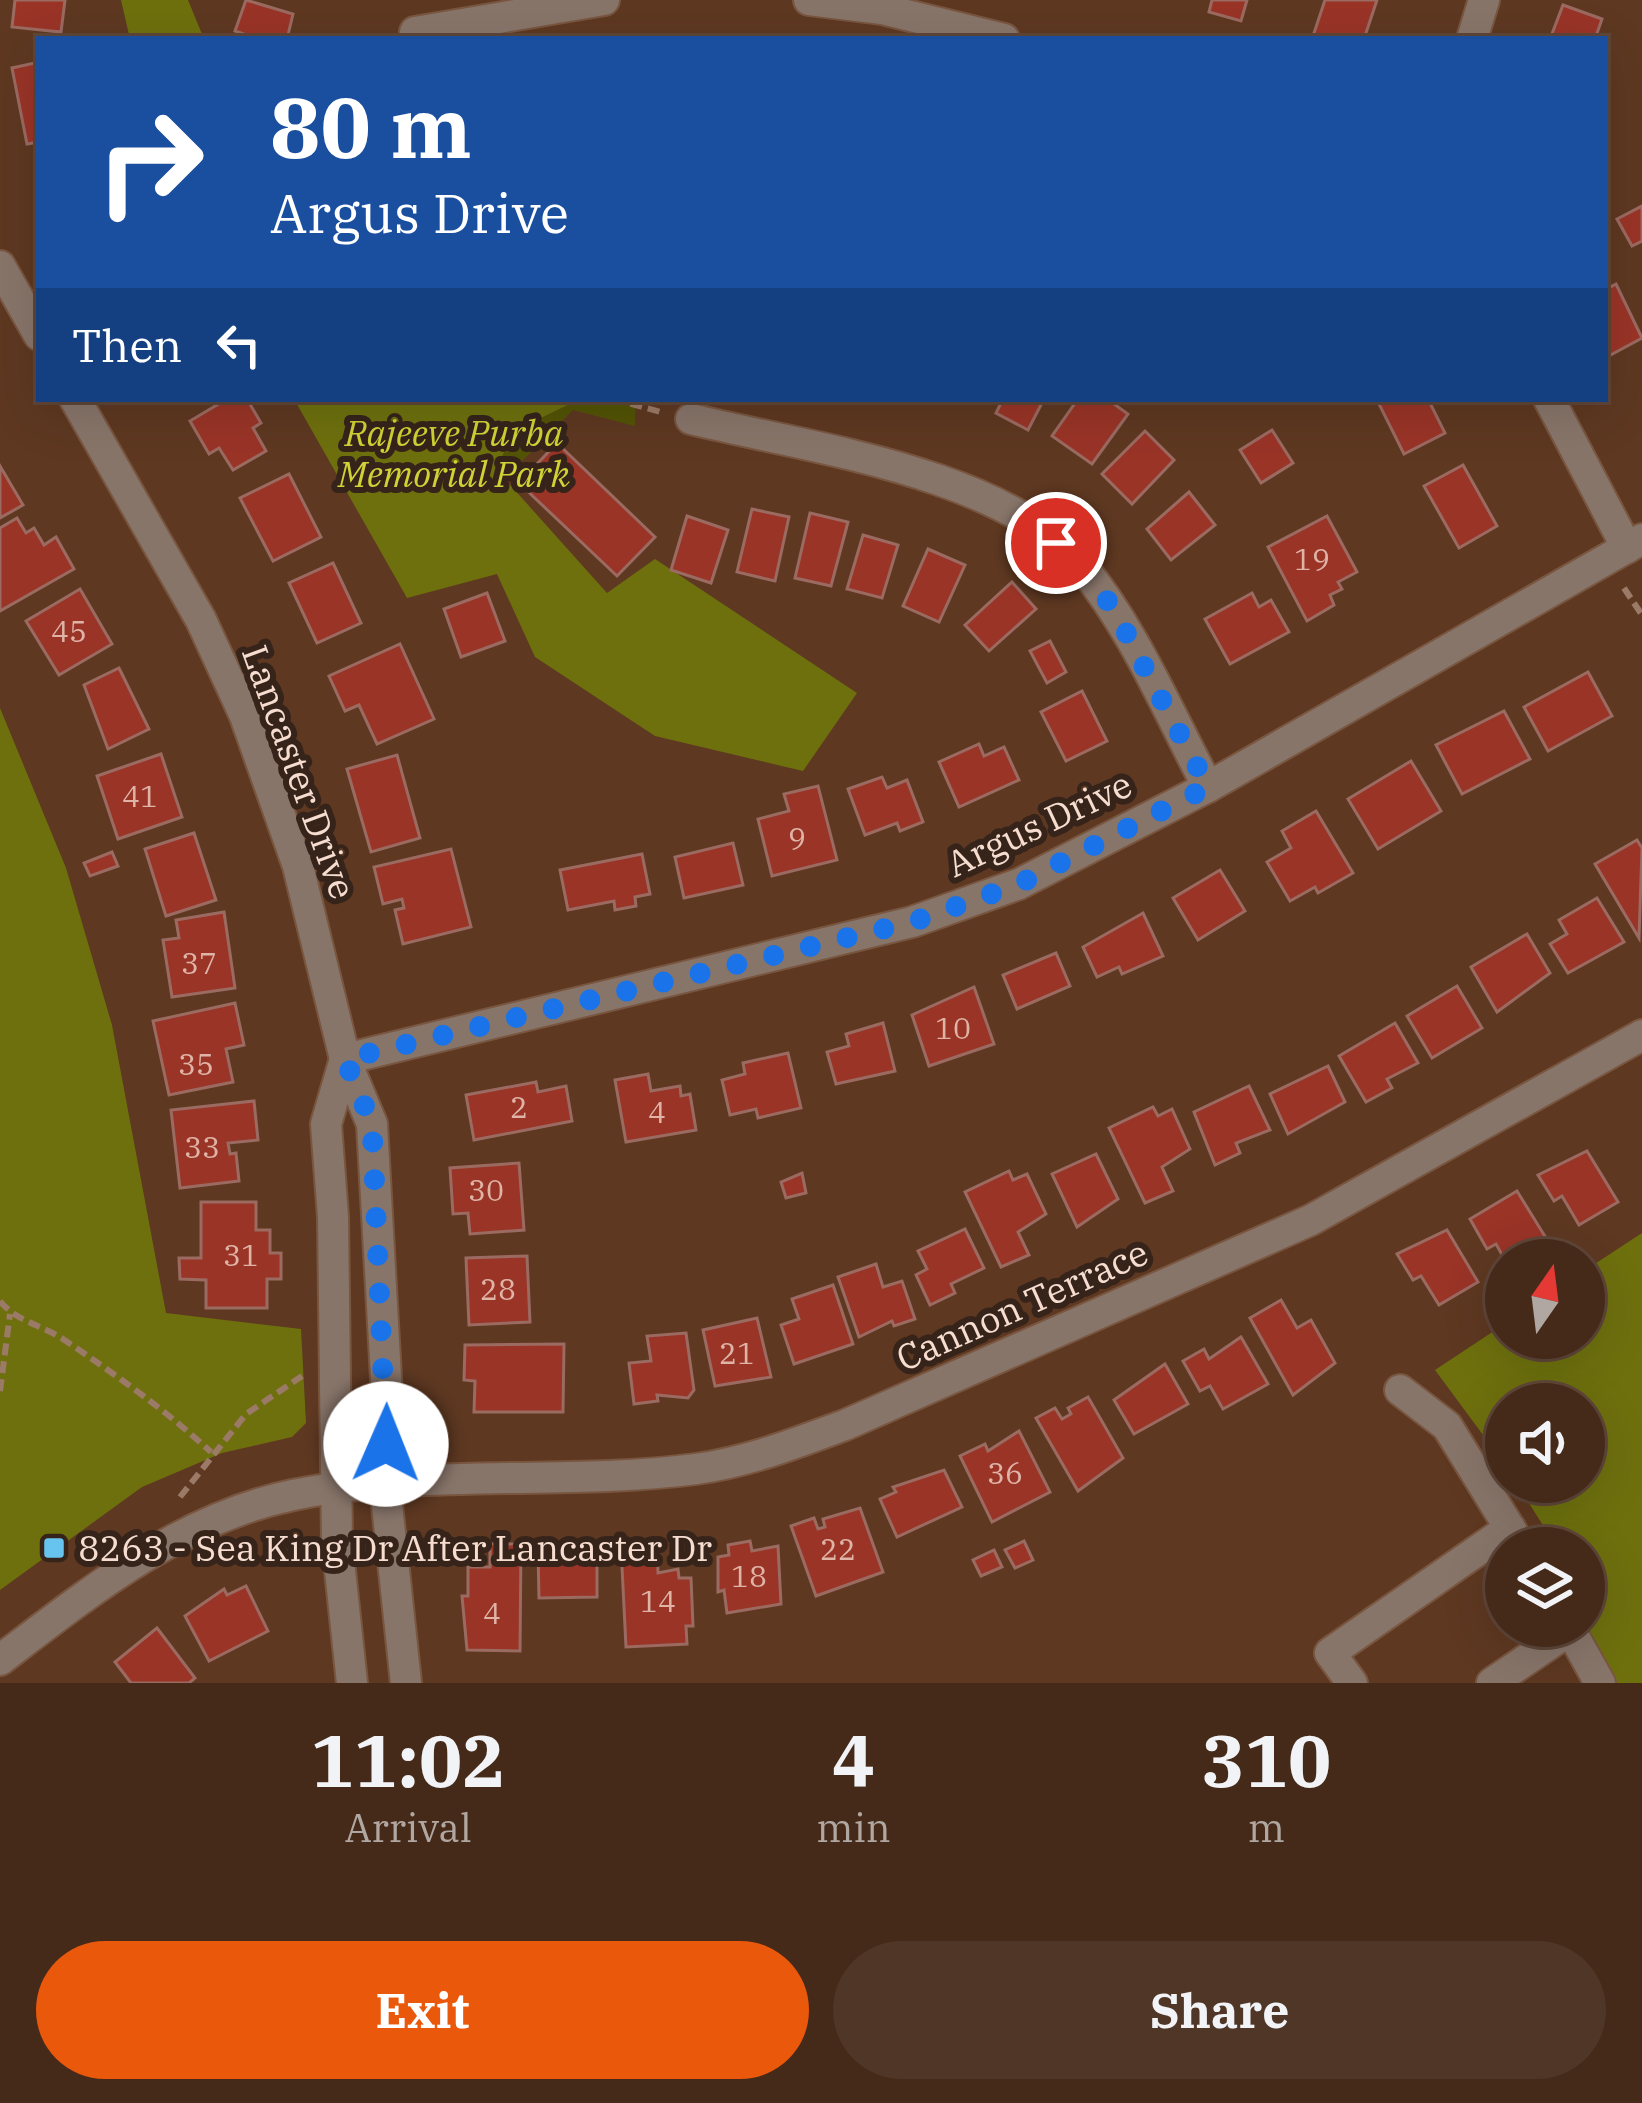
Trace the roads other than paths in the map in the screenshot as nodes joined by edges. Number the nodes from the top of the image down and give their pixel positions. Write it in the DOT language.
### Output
graph roads {
  1 [pos="604,0"];
  2 [pos="809,0"];
  3 [pos="1484,0"];
  4 [pos="415,32"];
  5 [pos="992,36"];
  6 [pos="1473,36"];
  7 [pos="0,266"];
  8 [pos="36,330"];
  9 [pos="77,402"];
  10 [pos="1551,402"];
  11 [pos="691,419"];
  12 [pos="1634,544"];
  13 [pos="1208,787"];
  14 [pos="1642,1035"];
  15 [pos="345,1059"];
  16 [pos="380,1214"];
  17 [pos="333,1217"];
  18 [pos="1400,1390"];
  19 [pos="385,1486"];
  20 [pos="335,1490"];
  21 [pos="1509,1527"];
  22 [pos="1485,1557"];
  23 [pos="1542,1647"];
  24 [pos="1580,1647"];
  25 [pos="0,1660"];
  26 [pos="352,1683"];
  27 [pos="406,1683"];
  28 [pos="1352,1683"];
  29 [pos="1492,1683"];
  30 [pos="1600,1683"];
  1 -- 4 [label="street"];
  2 -- 5 [label="street"];
  3 -- 6 [label="street"];
  7 -- 8 [label="street"];
  9 -- 15 [label="street, Lancaster Drive"];
  10 -- 12 [label="street"];
  11 -- 13 [label="street"];
  12 -- 13 [label="street, Argus Drive"];
  13 -- 15 [label="street, Argus Drive"];
  14 -- 19 [label="street, Cannon Terrace"];
  15 -- 16 [label="street, Lancaster Drive"];
  15 -- 17 [label="street, Lancaster Drive"];
  16 -- 17 [label="street"];
  16 -- 19 [label="street, Lancaster Drive"];
  17 -- 20 [label="street, Lancaster Drive"];
  18 -- 21 [label="street"];
  19 -- 20 [label="street, Cannon Terrace"];
  19 -- 27 [label="street, Lancaster Drive"];
  20 -- 25 [label="street, Cannon Terrace"];
  20 -- 26 [label="street, Lancaster Drive"];
  22 -- 28 [label="street"];
  23 -- 29 [label="street"];
  24 -- 30 [label="street"];
}
